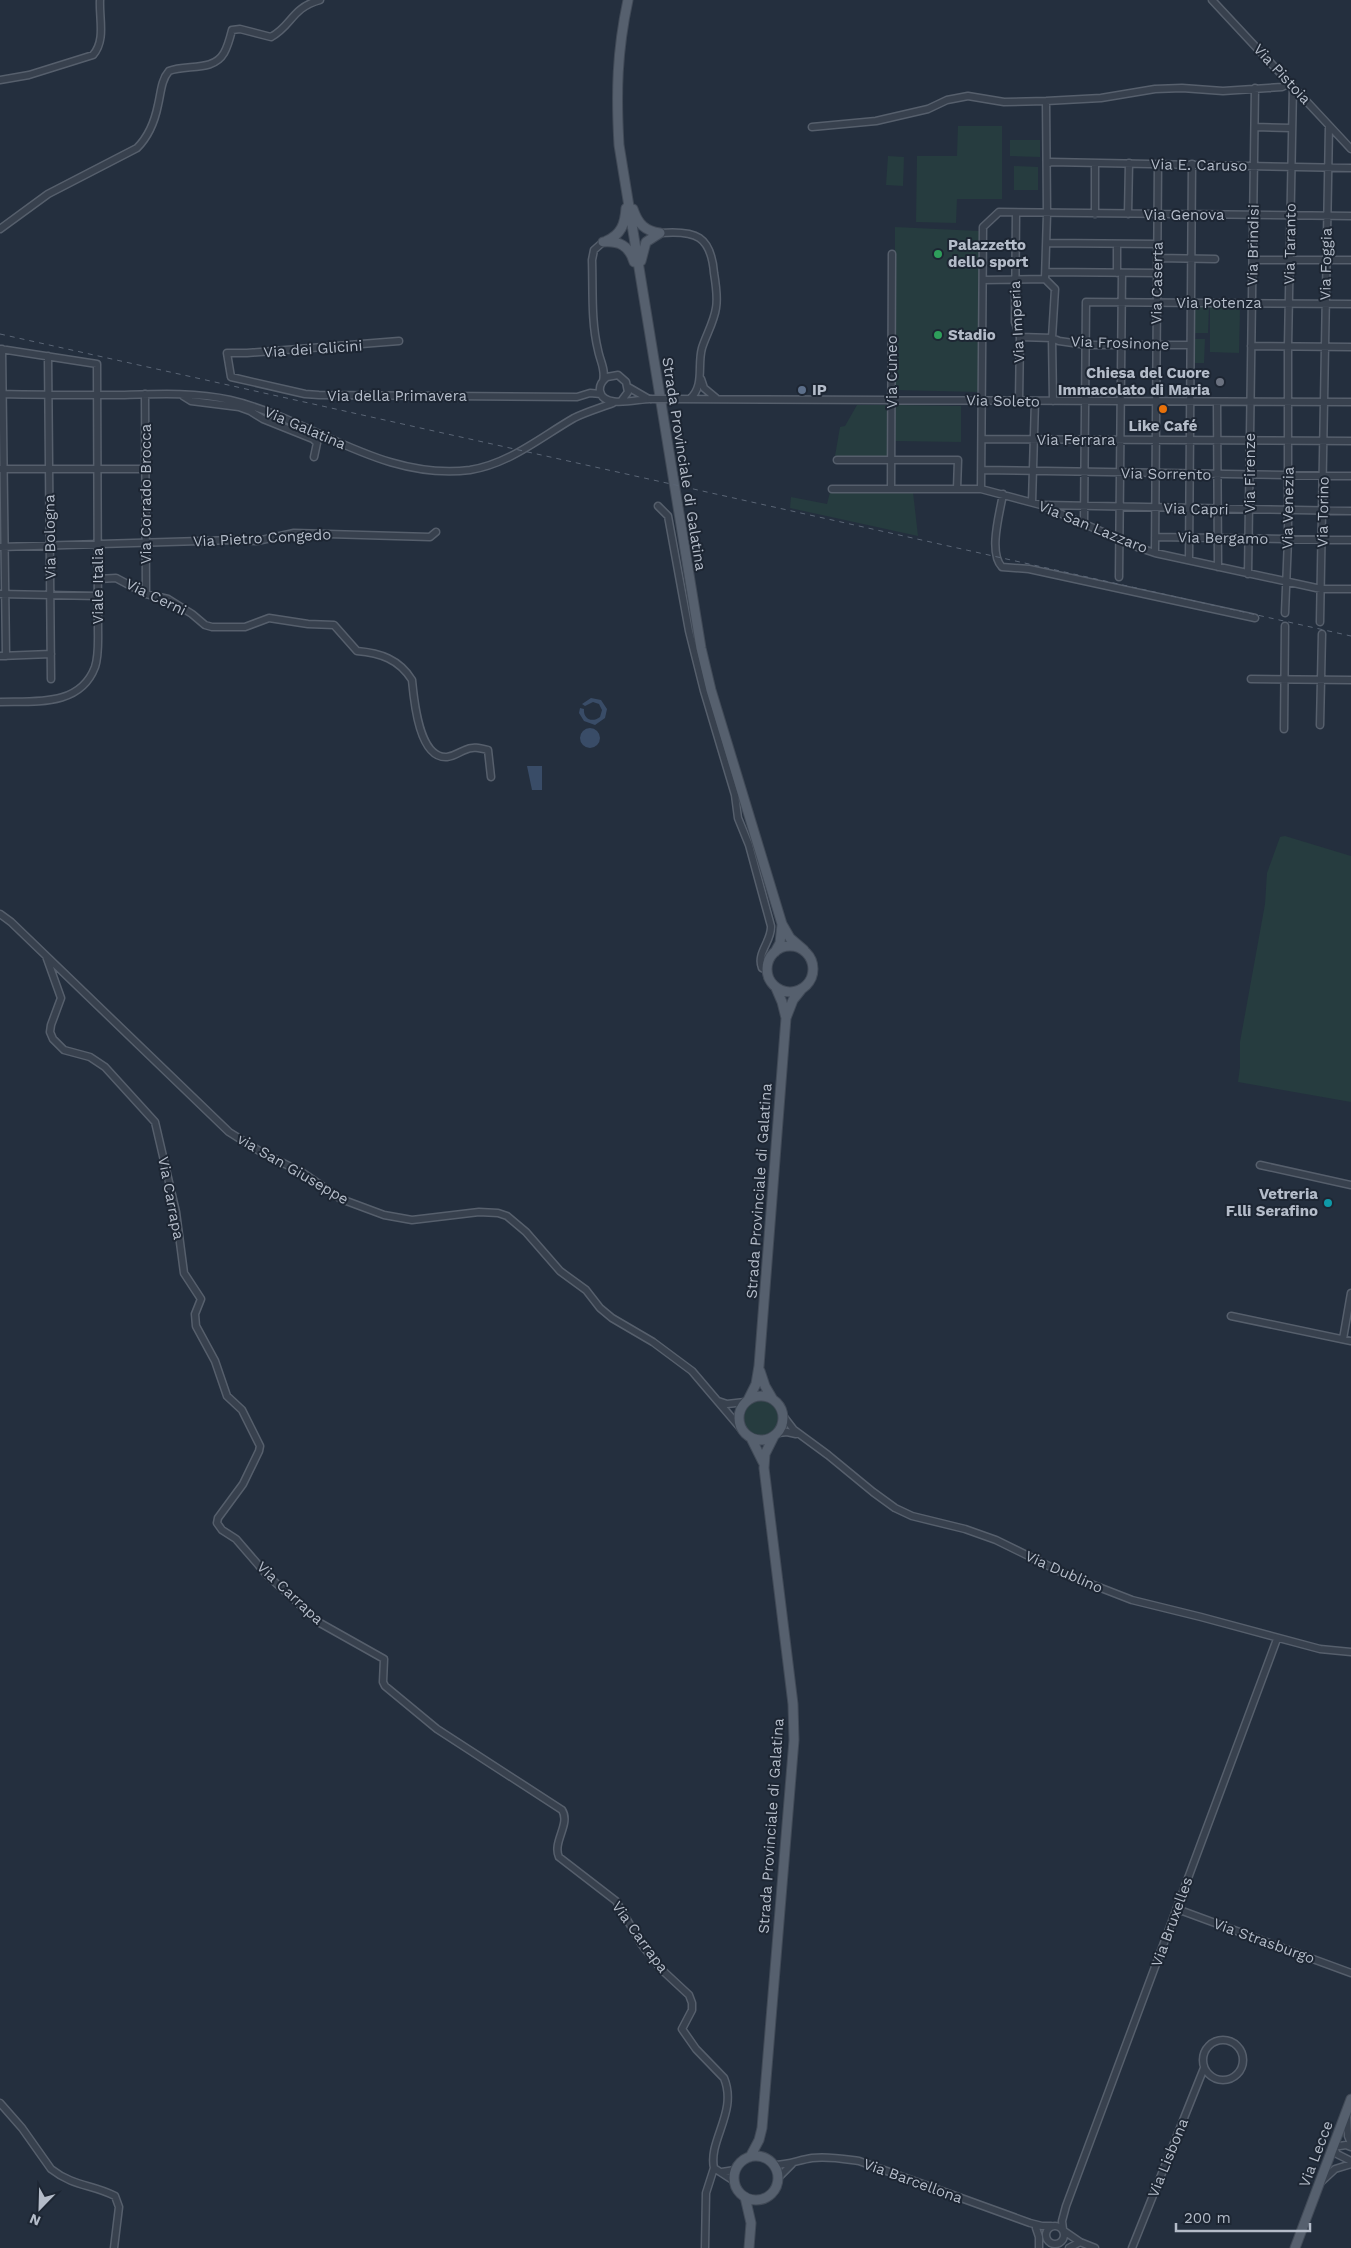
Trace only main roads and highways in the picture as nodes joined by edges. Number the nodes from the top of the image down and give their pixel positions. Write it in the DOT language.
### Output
graph roads {
  1 [pos="628,0"];
  2 [pos="627,195"];
  3 [pos="640,280"];
  4 [pos="782,924"];
  5 [pos="804,950"];
  6 [pos="775,952"];
  7 [pos="775,987"];
  8 [pos="801,990"];
  9 [pos="786,1018"];
  10 [pos="759,1366"];
  11 [pos="772,1398"];
  12 [pos="746,1400"];
  13 [pos="776,1435"];
  14 [pos="751,1438"];
  15 [pos="764,1468"];
  16 [pos="1351,2099"];
  17 [pos="762,2128"];
  18 [pos="750,2157"];
  19 [pos="771,2162"];
  20 [pos="745,2198"];
  21 [pos="762,2200"];
  22 [pos="751,2222"];
  23 [pos="749,2248"];
  24 [pos="1295,2248"];
  1 -- 2 [label="main road, Strada Provinciale di Galatina"];
  2 -- 3 [label="main road, Strada Provinciale di Galatina"];
  2 -- 3 [label="main road"];
  2 -- 3 [label="main road"];
  3 -- 4 [label="main road, Strada Provinciale di Galatina"];
  4 -- 5 [label="main road, Strada Provinciale di Galatina"];
  4 -- 6 [label="main road, Strada Provinciale di Galatina"];
  5 -- 6 [label="main road"];
  5 -- 8 [label="main road, Strada Provinciale di Galatina"];
  6 -- 7 [label="main road, Strada Provinciale di Galatina"];
  7 -- 8 [label="main road"];
  7 -- 9 [label="main road, Strada Provinciale di Galatina"];
  8 -- 9 [label="main road, Strada Provinciale di Galatina"];
  9 -- 10 [label="main road, Strada Provinciale di Galatina"];
  10 -- 11 [label="main road, Strada Provinciale di Galatina"];
  10 -- 12 [label="main road, Strada Provinciale di Galatina"];
  11 -- 12 [label="main road"];
  11 -- 13 [label="main road, Strada Provinciale di Galatina"];
  12 -- 14 [label="main road, Strada Provinciale di Galatina"];
  13 -- 14 [label="main road"];
  13 -- 15 [label="main road, Strada Provinciale di Galatina"];
  14 -- 15 [label="main road, Strada Provinciale di Galatina"];
  15 -- 17 [label="main road, Strada Provinciale di Galatina"];
  16 -- 24 [label="main road, Via Lecce"];
  17 -- 18 [label="main road, Strada Provinciale di Galatina"];
  17 -- 19 [label="main road, Strada Provinciale di Galatina"];
  18 -- 19 [label="main road"];
  18 -- 20 [label="main road, Strada Provinciale di Galatina"];
  19 -- 21 [label="main road, Strada Provinciale di Galatina"];
  20 -- 21 [label="main road"];
  20 -- 22 [label="main road"];
  21 -- 22 [label="main road"];
  22 -- 23 [label="main road"];
}
